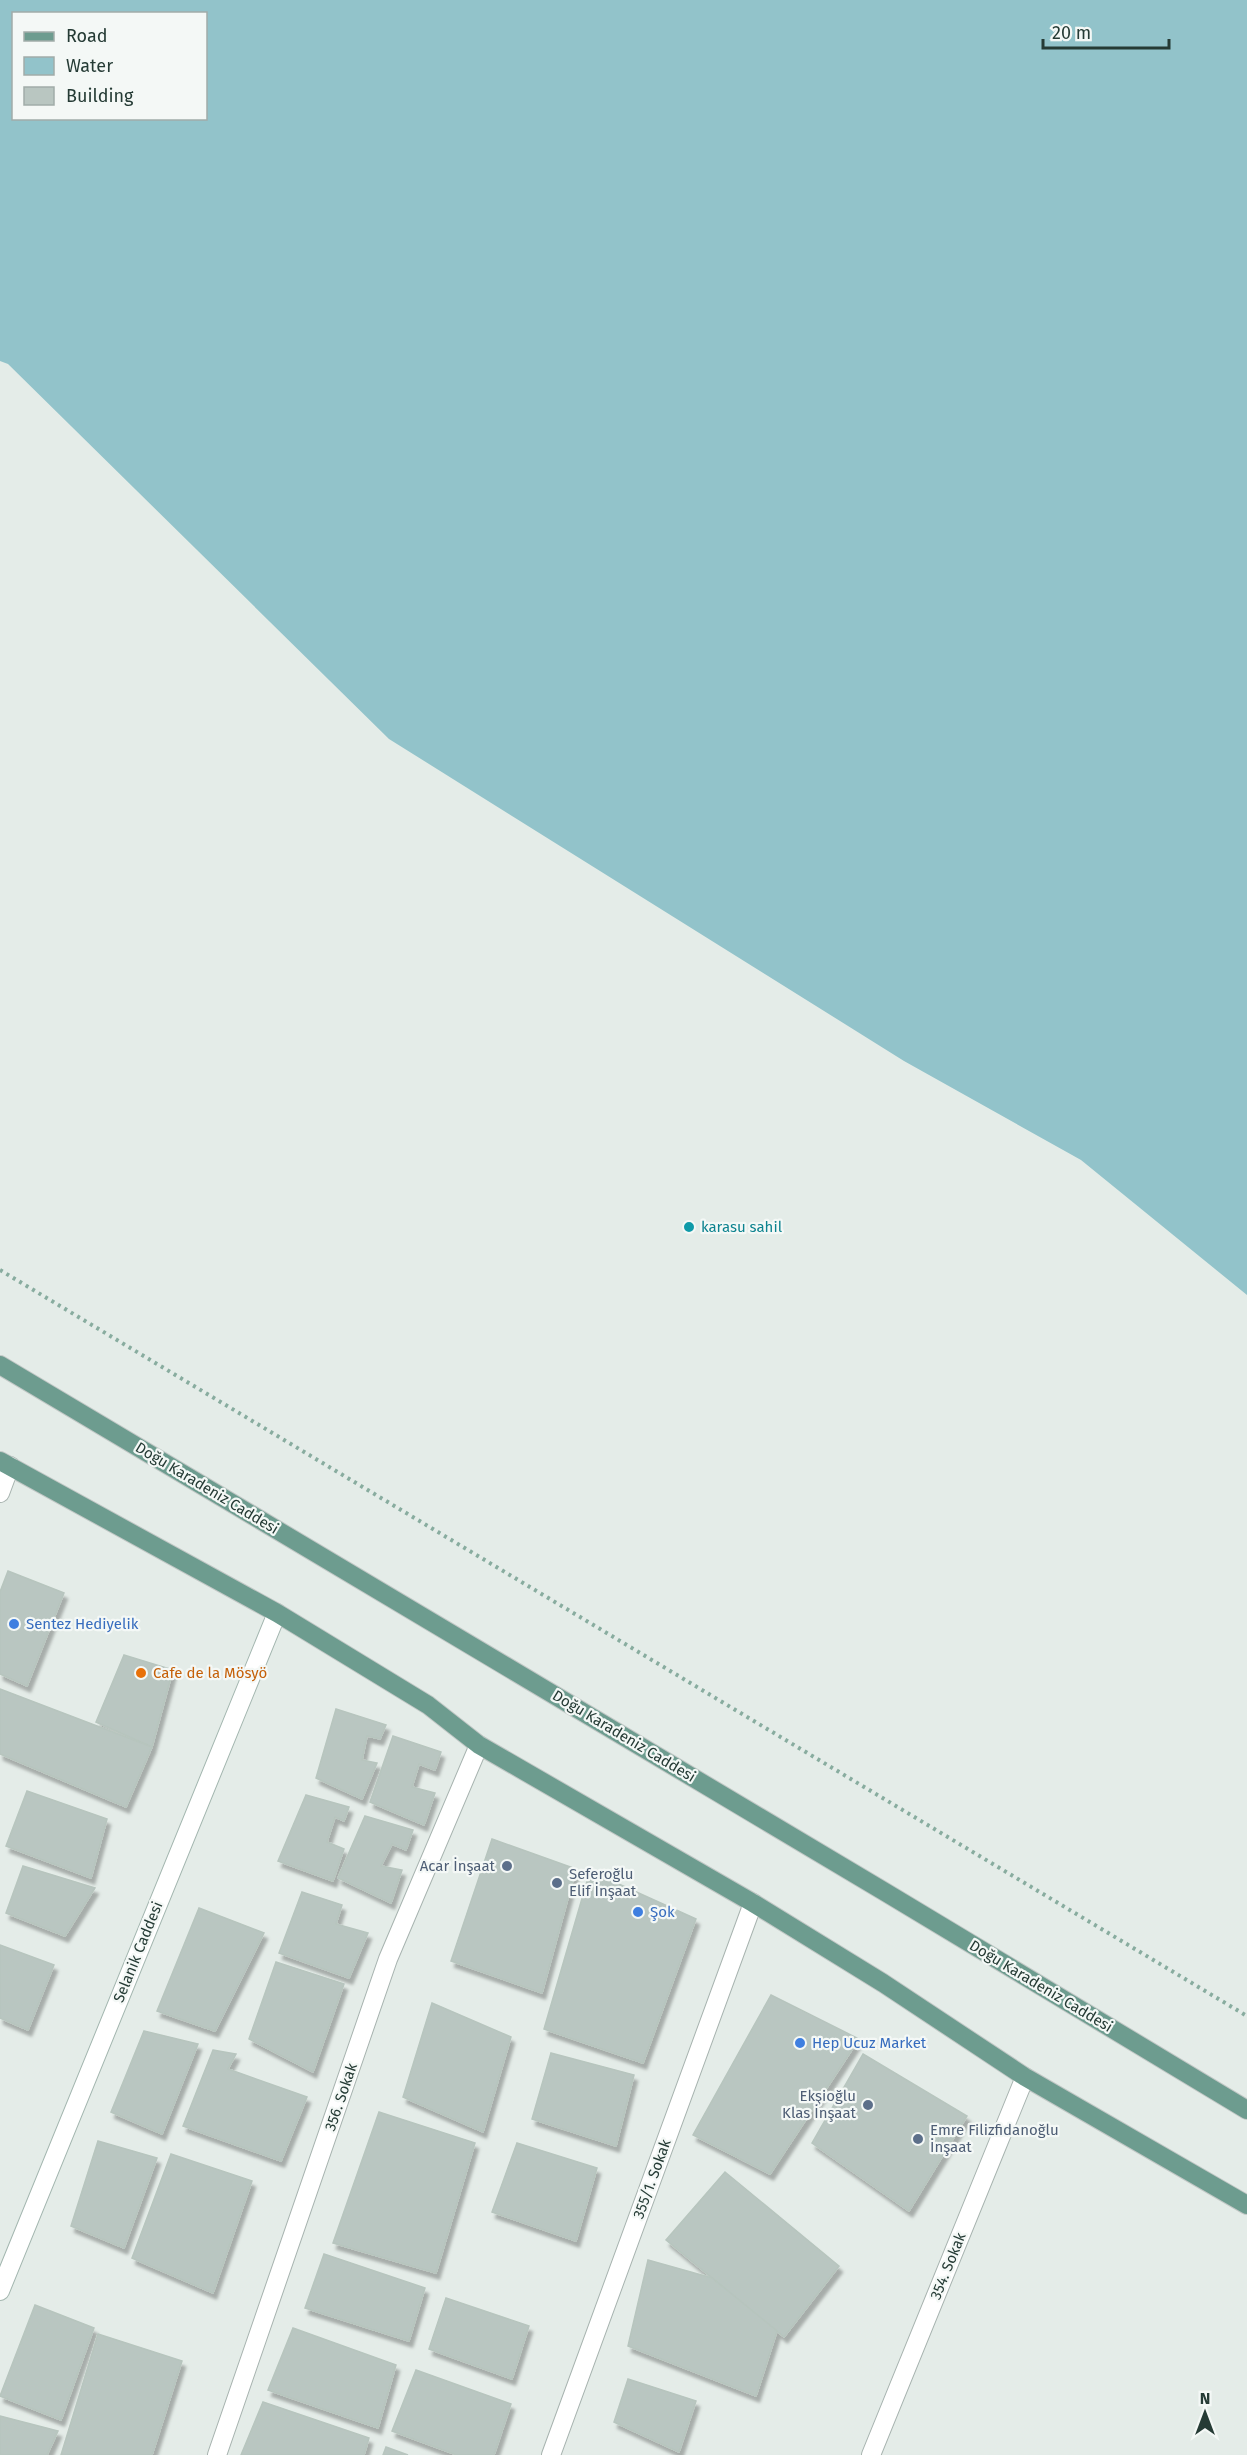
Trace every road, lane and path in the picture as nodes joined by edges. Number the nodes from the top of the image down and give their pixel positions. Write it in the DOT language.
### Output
graph roads {
  1 [pos="0,1270"];
  2 [pos="0,1365"];
  3 [pos="5,1464"];
  4 [pos="0,1493"];
  5 [pos="277,1613"];
  6 [pos="479,1745"];
  7 [pos="753,1903"];
  8 [pos="1247,2016"];
  9 [pos="1025,2077"];
  10 [pos="1247,2110"];
  11 [pos="1247,2205"];
  12 [pos="0,2291"];
  13 [pos="217,2455"];
  14 [pos="551,2455"];
  15 [pos="871,2455"];
  1 -- 8 [label="path"];
  2 -- 10 [label="main road, Doğu Karadeniz Caddesi"];
  3 -- 4 [label="street"];
  3 -- 5 [label="main road"];
  5 -- 6 [label="main road"];
  5 -- 12 [label="street, Selanik Caddesi"];
  6 -- 7 [label="main road"];
  6 -- 13 [label="street, 356. Sokak"];
  7 -- 9 [label="main road"];
  7 -- 14 [label="street, 355/1. Sokak"];
  9 -- 11 [label="main road"];
  9 -- 15 [label="street, 354. Sokak"];
}
